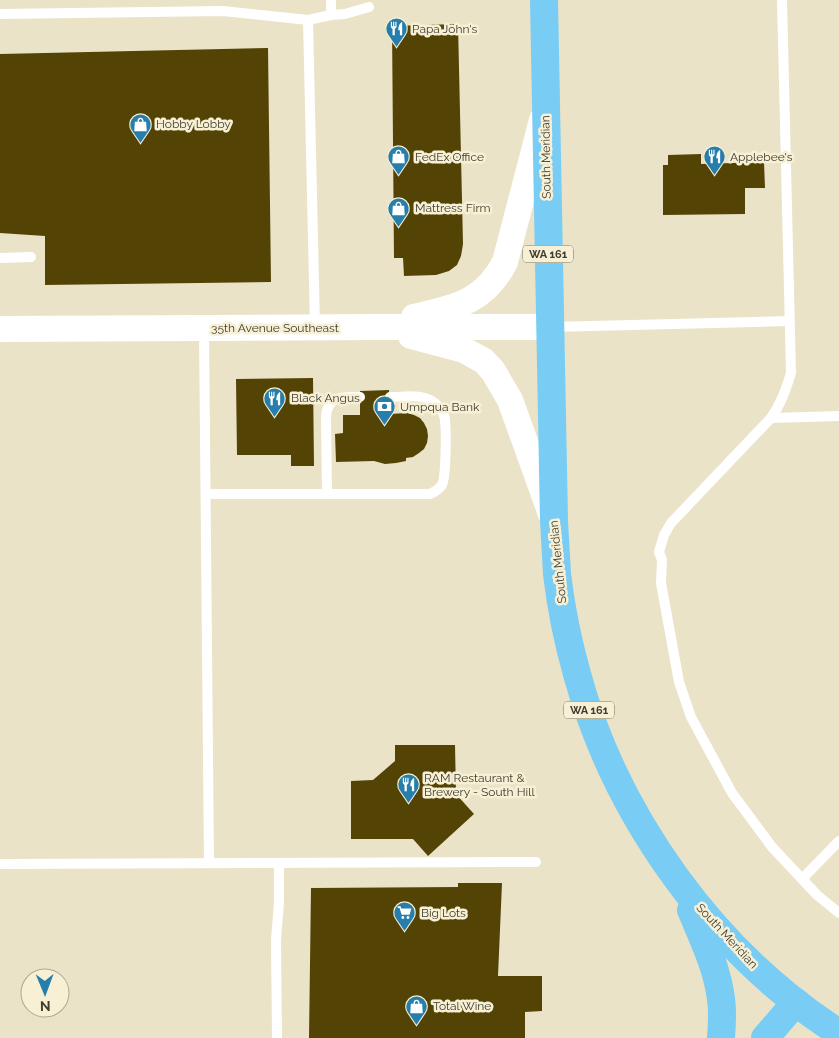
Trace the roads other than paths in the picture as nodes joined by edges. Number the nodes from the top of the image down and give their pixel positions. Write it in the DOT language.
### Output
graph roads {
  1 [pos="331,0"];
  2 [pos="544,0"];
  3 [pos="782,0"];
  4 [pos="369,7"];
  5 [pos="0,14"];
  6 [pos="331,15"];
  7 [pos="308,20"];
  8 [pos="545,107"];
  9 [pos="31,257"];
  10 [pos="0,258"];
  11 [pos="789,322"];
  12 [pos="315,327"];
  13 [pos="377,327"];
  14 [pos="550,327"];
  15 [pos="204,328"];
  16 [pos="0,329"];
  17 [pos="360,397"];
  18 [pos="390,397"];
  19 [pos="839,416"];
  20 [pos="771,418"];
  21 [pos="206,494"];
  22 [pos="327,494"];
  23 [pos="554,521"];
  24 [pos="839,841"];
  25 [pos="536,862"];
  26 [pos="209,863"];
  27 [pos="279,863"];
  28 [pos="0,864"];
  29 [pos="802,878"];
  30 [pos="678,881"];
  31 [pos="839,914"];
  32 [pos="796,1002"];
  33 [pos="839,1033"];
  34 [pos="277,1038"];
  35 [pos="720,1038"];
  36 [pos="765,1038"];
  1 -- 6 [label="lane"];
  2 -- 8 [label="main road, South Meridian / WA 161"];
  3 -- 11 [label="lane"];
  4 -- 6 [label="lane"];
  5 -- 7 [label="lane"];
  6 -- 7 [label="lane"];
  7 -- 12 [label="lane"];
  8 -- 13 [label="street"];
  8 -- 14 [label="main road, South Meridian / WA 161"];
  9 -- 10 [label="lane"];
  11 -- 14 [label="lane"];
  11 -- 20 [label="lane"];
  12 -- 13 [label="street, 35th Avenue Southeast"];
  12 -- 15 [label="street, 35th Avenue Southeast"];
  13 -- 14 [label="street, 35th Avenue Southeast"];
  13 -- 23 [label="street"];
  14 -- 23 [label="main road, South Meridian / WA 161"];
  15 -- 16 [label="street, 35th Avenue Southeast"];
  15 -- 21 [label="lane"];
  17 -- 22 [label="lane"];
  18 -- 22 [label="lane"];
  19 -- 20 [label="lane"];
  20 -- 29 [label="lane"];
  21 -- 22 [label="lane"];
  21 -- 26 [label="lane"];
  23 -- 30 [label="main road, South Meridian / WA 161"];
  24 -- 29 [label="lane"];
  25 -- 27 [label="lane"];
  26 -- 27 [label="lane"];
  26 -- 28 [label="lane"];
  27 -- 34 [label="lane"];
  29 -- 31 [label="lane"];
  30 -- 32 [label="main road, South Meridian / WA 161"];
  30 -- 35 [label="main road"];
  32 -- 33 [label="main road, WA 161"];
  32 -- 36 [label="main road"];
}
